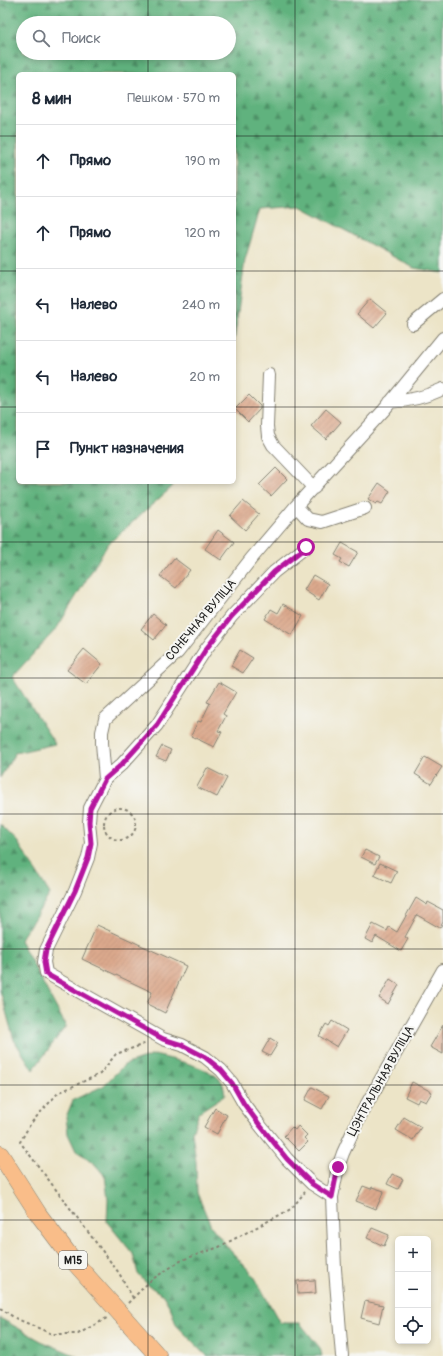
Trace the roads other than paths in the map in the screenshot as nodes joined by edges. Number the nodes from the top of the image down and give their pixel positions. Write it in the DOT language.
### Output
graph roads {
  1 [pos="443,300"];
  2 [pos="413,324"];
  3 [pos="443,338"];
  4 [pos="269,375"];
  5 [pos="443,389"];
  6 [pos="390,402"];
  7 [pos="314,488"];
  8 [pos="296,506"];
  9 [pos="365,508"];
  10 [pos="306,547"];
  11 [pos="105,779"];
  12 [pos="443,970"];
  13 [pos="0,1154"];
  14 [pos="332,1197"];
  15 [pos="158,1356"];
  16 [pos="342,1356"];
  1 -- 2 [label="street"];
  3 -- 6 [label="street, СОНЕЧНАЯ ВУЛІЦА"];
  4 -- 7 [label="street"];
  5 -- 6 [label="street"];
  6 -- 7 [label="street, СОНЕЧНАЯ ВУЛІЦА"];
  7 -- 8 [label="street, СОНЕЧНАЯ ВУЛІЦА"];
  8 -- 9 [label="street"];
  8 -- 11 [label="street, СОНЕЧНАЯ ВУЛІЦА"];
  10 -- 11 [label="street"];
  11 -- 14 [label="street"];
  12 -- 14 [label="street, ЦЭНТРАЛЬНАЯ ВУЛІЦА"];
  13 -- 15 [label="highway, М15"];
  14 -- 16 [label="street, ЦЭНТРАЛЬНАЯ ВУЛІЦА"];
}
